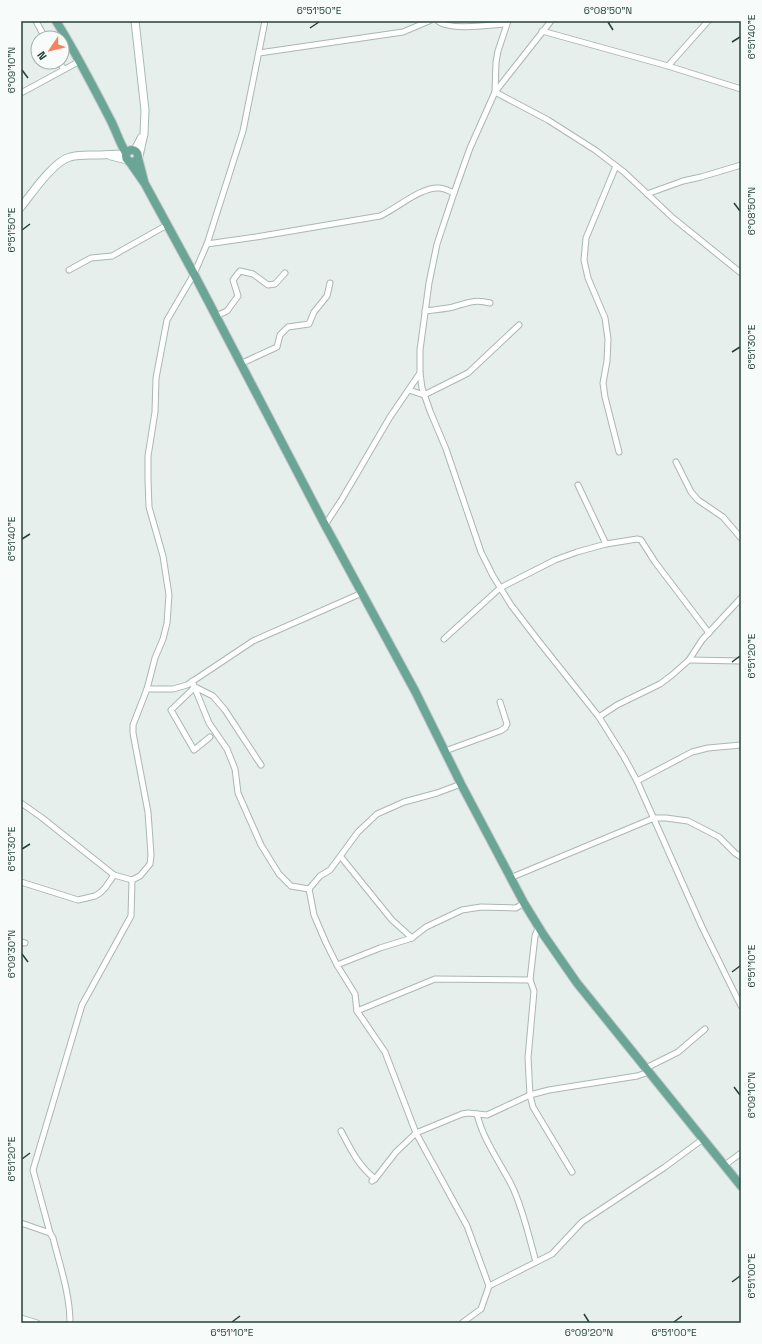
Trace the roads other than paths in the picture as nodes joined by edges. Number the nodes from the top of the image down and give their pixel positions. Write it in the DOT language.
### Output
graph roads {
  1 [pos="36,21"];
  2 [pos="56,21"];
  3 [pos="135,21"];
  4 [pos="265,21"];
  5 [pos="429,21"];
  6 [pos="438,21"];
  7 [pos="551,21"];
  8 [pos="708,21"];
  9 [pos="507,23"];
  10 [pos="41,30"];
  11 [pos="542,31"];
  12 [pos="259,53"];
  13 [pos="80,61"];
  14 [pos="70,66"];
  15 [pos="668,66"];
  16 [pos="62,70"];
  17 [pos="741,90"];
  18 [pos="21,92"];
  19 [pos="495,92"];
  20 [pos="131,155"];
  21 [pos="741,165"];
  22 [pos="616,166"];
  23 [pos="454,193"];
  24 [pos="647,194"];
  25 [pos="21,207"];
  26 [pos="167,225"];
  27 [pos="207,244"];
  28 [pos="69,270"];
  29 [pos="285,273"];
  30 [pos="741,273"];
  31 [pos="194,274"];
  32 [pos="330,283"];
  33 [pos="490,303"];
  34 [pos="425,311"];
  35 [pos="216,316"];
  36 [pos="519,325"];
  37 [pos="240,364"];
  38 [pos="420,373"];
  39 [pos="409,390"];
  40 [pos="424,395"];
  41 [pos="619,452"];
  42 [pos="676,462"];
  43 [pos="578,485"];
  44 [pos="325,525"];
  45 [pos="741,538"];
  46 [pos="606,544"];
  47 [pos="500,588"];
  48 [pos="362,593"];
  49 [pos="741,598"];
  50 [pos="709,633"];
  51 [pos="444,639"];
  52 [pos="689,660"];
  53 [pos="741,661"];
  54 [pos="193,685"];
  55 [pos="147,689"];
  56 [pos="500,702"];
  57 [pos="599,717"];
  58 [pos="210,737"];
  59 [pos="741,745"];
  60 [pos="445,751"];
  61 [pos="261,765"];
  62 [pos="637,781"];
  63 [pos="461,784"];
  64 [pos="21,803"];
  65 [pos="654,818"];
  66 [pos="341,856"];
  67 [pos="741,857"];
  68 [pos="114,875"];
  69 [pos="510,878"];
  70 [pos="132,880"];
  71 [pos="21,882"];
  72 [pos="309,889"];
  73 [pos="524,903"];
  74 [pos="539,926"];
  75 [pos="412,938"];
  76 [pos="337,965"];
  77 [pos="530,980"];
  78 [pos="741,1006"];
  79 [pos="357,1011"];
  80 [pos="705,1029"];
  81 [pos="648,1070"];
  82 [pos="530,1095"];
  83 [pos="477,1114"];
  84 [pos="341,1131"];
  85 [pos="416,1133"];
  86 [pos="703,1139"];
  87 [pos="741,1153"];
  88 [pos="725,1165"];
  89 [pos="572,1172"];
  90 [pos="741,1186"];
  91 [pos="21,1223"];
  92 [pos="50,1233"];
  93 [pos="536,1262"];
  94 [pos="489,1286"];
  95 [pos="21,1318"];
  96 [pos="37,1323"];
  97 [pos="70,1323"];
  98 [pos="462,1323"];
  1 -- 10 [label="street"];
  2 -- 13 [label="main road"];
  3 -- 20 [label="main road"];
  4 -- 12 [label="street"];
  5 -- 12 [label="street"];
  6 -- 9 [label="street"];
  7 -- 11 [label="street"];
  8 -- 15 [label="street"];
  9 -- 19 [label="street"];
  11 -- 15 [label="street"];
  11 -- 19 [label="street"];
  12 -- 27 [label="street"];
  13 -- 14 [label="street"];
  13 -- 20 [label="main road"];
  15 -- 17 [label="street"];
  16 -- 18 [label="street"];
  19 -- 22 [label="street"];
  19 -- 23 [label="street"];
  20 -- 25 [label="main road"];
  20 -- 26 [label="main road"];
  21 -- 24 [label="street"];
  22 -- 24 [label="street"];
  22 -- 41 [label="street"];
  23 -- 27 [label="street"];
  23 -- 34 [label="street"];
  24 -- 30 [label="street"];
  26 -- 28 [label="street"];
  26 -- 31 [label="main road"];
  27 -- 31 [label="street"];
  29 -- 35 [label="street"];
  31 -- 35 [label="main road"];
  31 -- 55 [label="street"];
  32 -- 37 [label="street"];
  33 -- 34 [label="street"];
  34 -- 38 [label="street"];
  35 -- 37 [label="main road"];
  36 -- 40 [label="street"];
  37 -- 44 [label="main road"];
  38 -- 39 [label="street"];
  38 -- 40 [label="street"];
  39 -- 40 [label="street"];
  39 -- 44 [label="street"];
  40 -- 47 [label="street"];
  42 -- 45 [label="street"];
  43 -- 46 [label="street"];
  44 -- 48 [label="main road"];
  46 -- 47 [label="street"];
  46 -- 50 [label="street"];
  47 -- 51 [label="street"];
  47 -- 57 [label="street"];
  48 -- 54 [label="street"];
  48 -- 60 [label="main road"];
  49 -- 50 [label="street"];
  50 -- 52 [label="street"];
  52 -- 53 [label="street"];
  52 -- 57 [label="street"];
  54 -- 55 [label="street"];
  54 -- 58 [label="street"];
  54 -- 61 [label="street"];
  54 -- 72 [label="street"];
  55 -- 70 [label="street"];
  56 -- 60 [label="street"];
  57 -- 62 [label="street"];
  59 -- 62 [label="street"];
  60 -- 63 [label="main road"];
  62 -- 65 [label="street"];
  63 -- 66 [label="street"];
  63 -- 69 [label="main road"];
  64 -- 68 [label="street"];
  65 -- 67 [label="street"];
  65 -- 69 [label="street"];
  65 -- 78 [label="street"];
  66 -- 72 [label="street"];
  66 -- 75 [label="street"];
  68 -- 70 [label="street"];
  68 -- 71 [label="street"];
  69 -- 73 [label="main road"];
  70 -- 92 [label="street"];
  72 -- 76 [label="street"];
  73 -- 74 [label="main road"];
  73 -- 75 [label="street"];
  74 -- 77 [label="street"];
  74 -- 81 [label="main road"];
  75 -- 76 [label="street"];
  76 -- 79 [label="street"];
  77 -- 79 [label="street"];
  77 -- 82 [label="street"];
  79 -- 85 [label="street"];
  80 -- 81 [label="street"];
  81 -- 82 [label="street"];
  81 -- 86 [label="main road"];
  82 -- 83 [label="street"];
  82 -- 89 [label="street"];
  83 -- 85 [label="street"];
  83 -- 93 [label="street"];
  84 -- 85 [label="street"];
  85 -- 94 [label="street"];
  86 -- 88 [label="main road"];
  86 -- 93 [label="street"];
  87 -- 88 [label="street"];
  88 -- 90 [label="main road"];
  91 -- 92 [label="street"];
  92 -- 97 [label="street"];
  93 -- 94 [label="street"];
  94 -- 98 [label="street"];
  95 -- 96 [label="street"];
}
